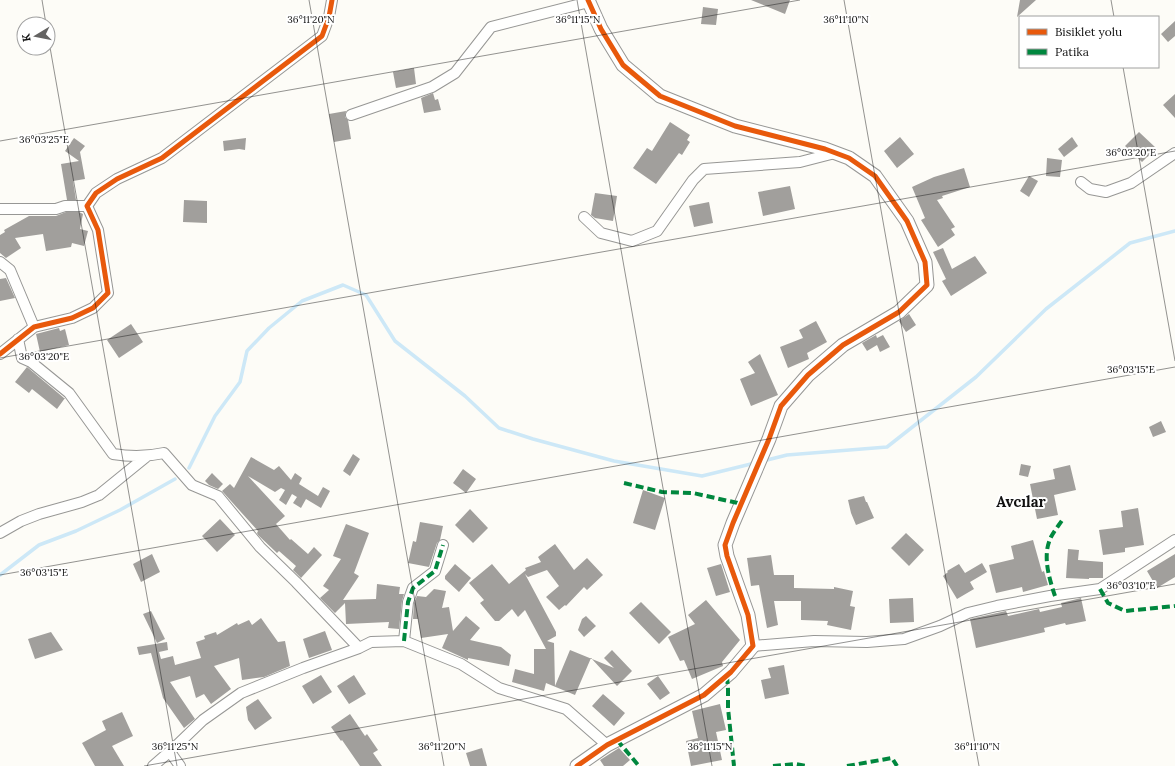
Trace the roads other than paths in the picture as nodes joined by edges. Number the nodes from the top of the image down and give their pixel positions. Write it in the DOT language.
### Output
graph roads {
  1 [pos="332,0"];
  2 [pos="588,1"];
  3 [pos="351,114"];
  4 [pos="836,153"];
  5 [pos="1175,153"];
  6 [pos="1081,182"];
  7 [pos="87,206"];
  8 [pos="0,208"];
  9 [pos="584,217"];
  10 [pos="0,262"];
  11 [pos="34,327"];
  12 [pos="18,339"];
  13 [pos="0,354"];
  14 [pos="148,456"];
  15 [pos="0,533"];
  16 [pos="1175,540"];
  17 [pos="443,545"];
  18 [pos="404,640"];
  19 [pos="753,646"];
  20 [pos="358,648"];
  21 [pos="607,745"];
  22 [pos="170,752"];
  23 [pos="153,766"];
  24 [pos="180,766"];
  25 [pos="577,766"];
  1 -- 7 [label="street"];
  2 -- 3 [label="street"];
  2 -- 4 [label="street"];
  4 -- 9 [label="street"];
  4 -- 19 [label="street"];
  5 -- 6 [label="street"];
  7 -- 8 [label="street"];
  7 -- 11 [label="street"];
  10 -- 11 [label="street"];
  11 -- 12 [label="street"];
  12 -- 13 [label="street"];
  12 -- 14 [label="street"];
  14 -- 15 [label="street"];
  14 -- 20 [label="street"];
  16 -- 19 [label="street"];
  17 -- 18 [label="street"];
  18 -- 20 [label="street"];
  18 -- 21 [label="street"];
  19 -- 21 [label="street"];
  20 -- 22 [label="street"];
  21 -- 25 [label="street"];
  22 -- 23 [label="street"];
  22 -- 24 [label="street"];
}
